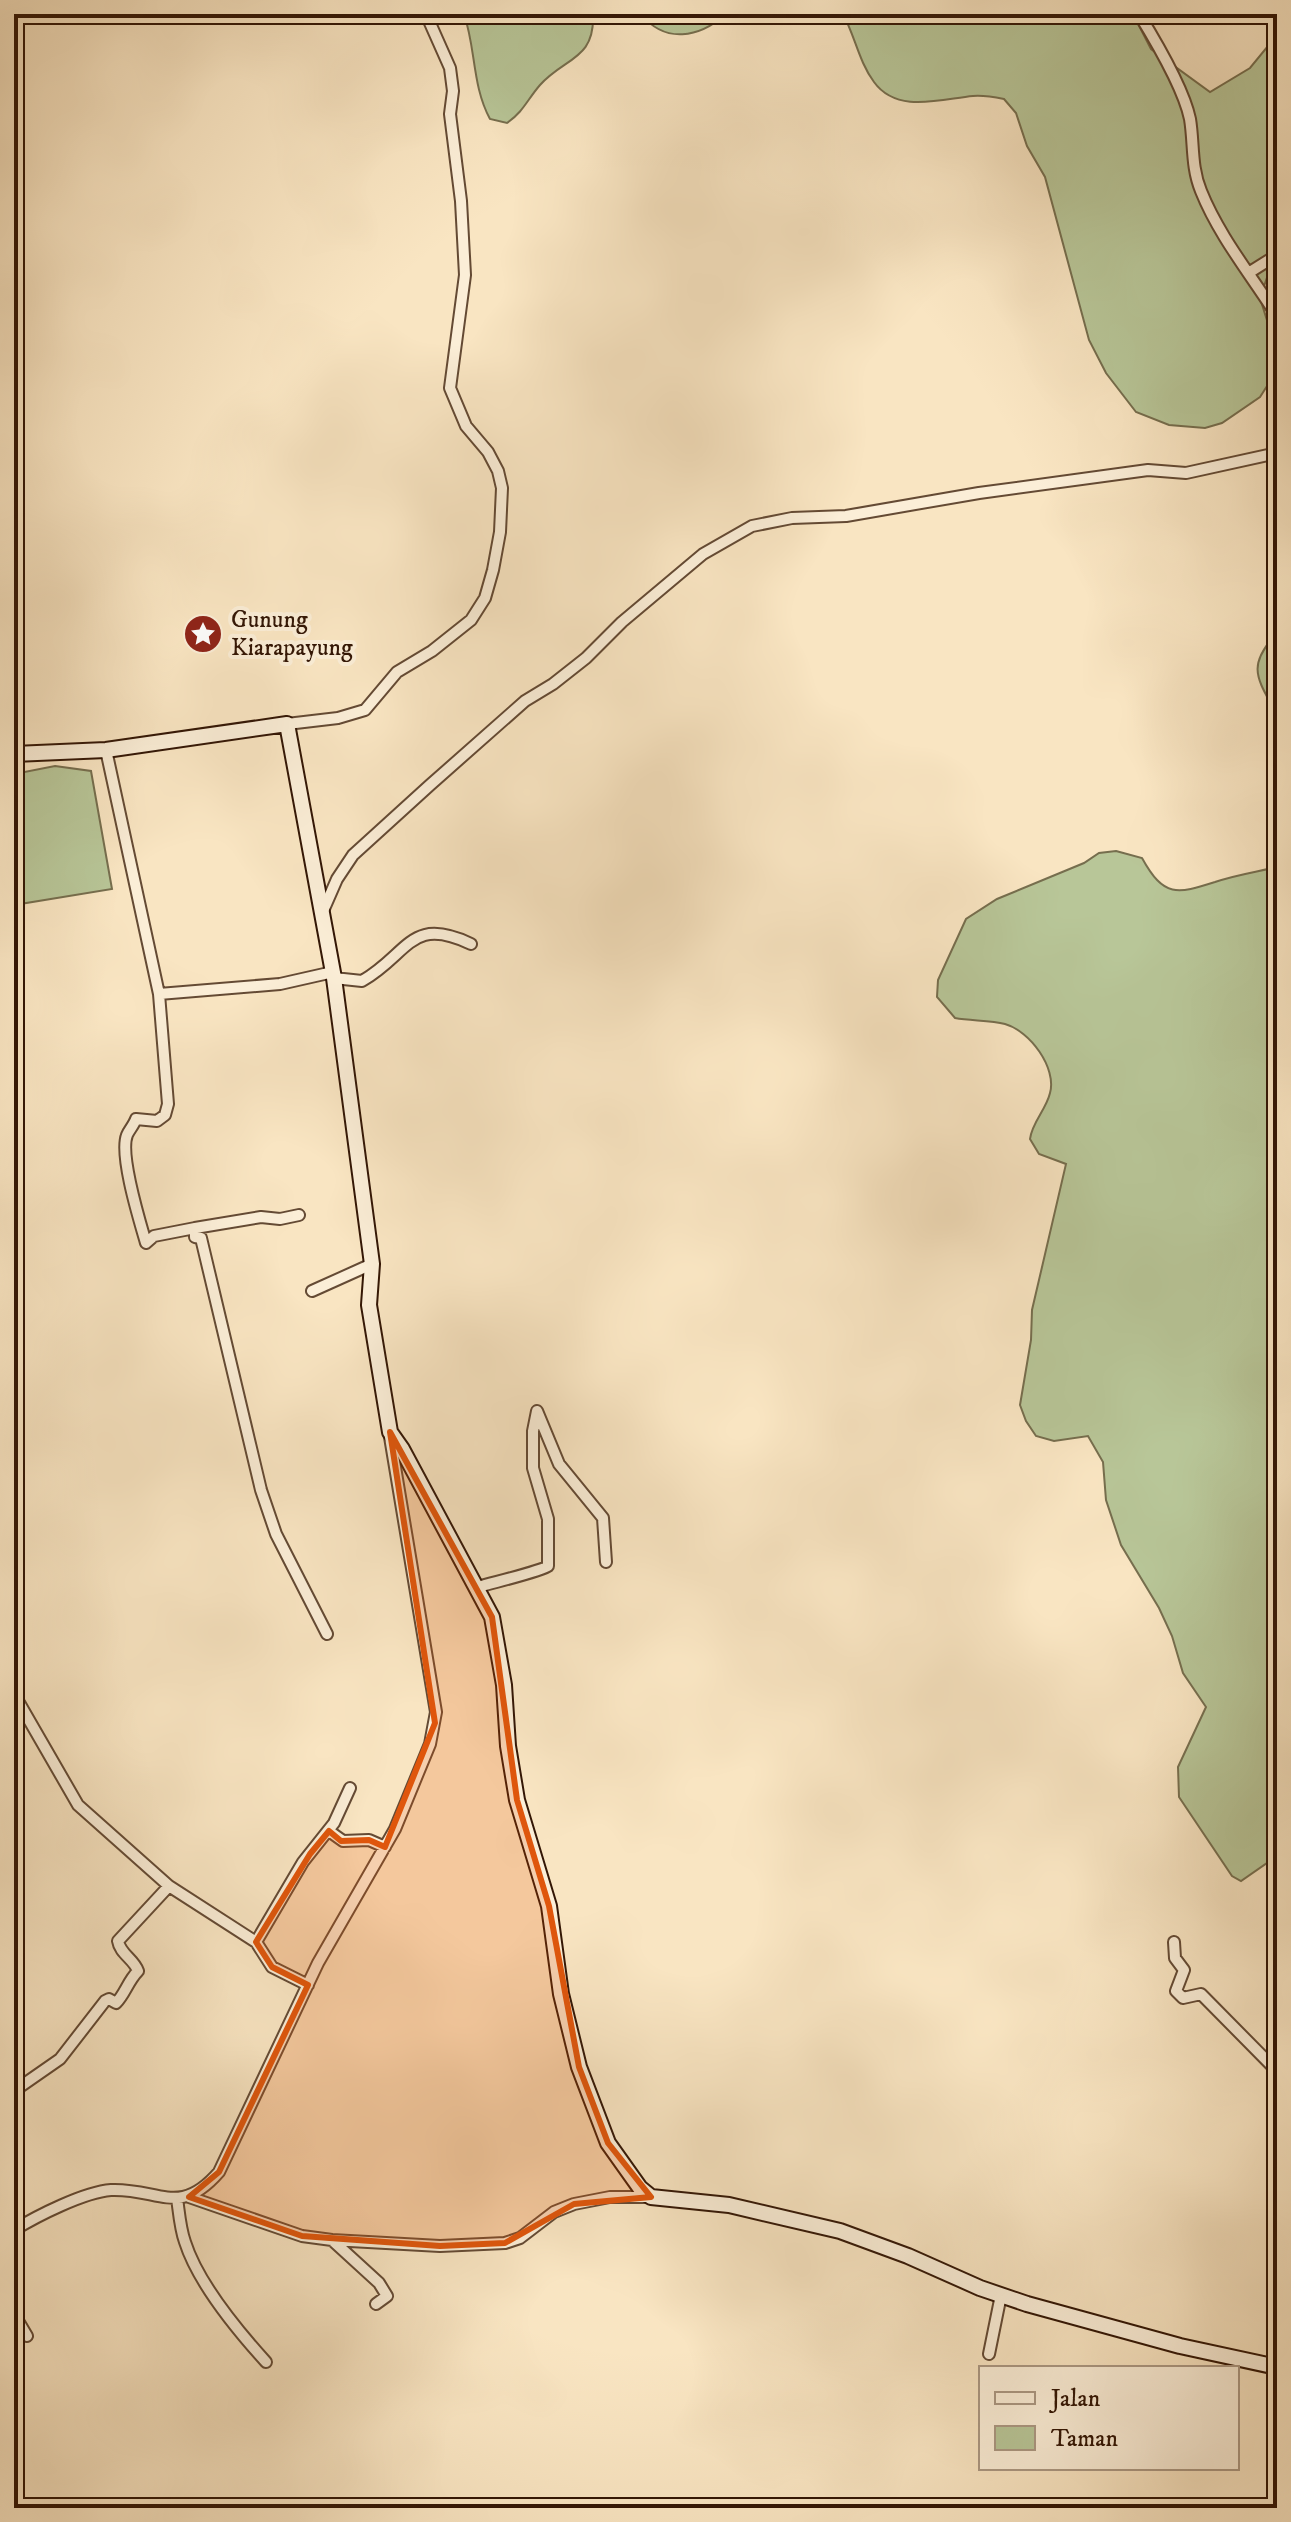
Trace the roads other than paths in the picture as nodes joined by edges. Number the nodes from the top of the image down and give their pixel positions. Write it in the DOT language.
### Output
graph roads {
  1 [pos="426,14"];
  2 [pos="1139,14"];
  3 [pos="1277,255"];
  4 [pos="1250,272"];
  5 [pos="1277,316"];
  6 [pos="1277,453"];
  7 [pos="287,724"];
  8 [pos="106,750"];
  9 [pos="14,754"];
  10 [pos="322,914"];
  11 [pos="471,944"];
  12 [pos="334,975"];
  13 [pos="159,994"];
  14 [pos="299,1215"];
  15 [pos="195,1228"];
  16 [pos="372,1264"];
  17 [pos="312,1291"];
  18 [pos="390,1432"];
  19 [pos="606,1562"];
  20 [pos="478,1587"];
  21 [pos="327,1634"];
  22 [pos="14,1694"];
  23 [pos="350,1788"];
  24 [pos="329,1831"];
  25 [pos="385,1847"];
  26 [pos="169,1886"];
  27 [pos="256,1942"];
  28 [pos="1174,1942"];
  29 [pos="308,1985"];
  30 [pos="1277,2071"];
  31 [pos="14,2091"];
  32 [pos="189,2197"];
  33 [pos="651,2197"];
  34 [pos="177,2198"];
  35 [pos="14,2230"];
  36 [pos="332,2240"];
  37 [pos="1001,2295"];
  38 [pos="376,2304"];
  39 [pos="14,2314"];
  40 [pos="27,2336"];
  41 [pos="989,2354"];
  42 [pos="266,2362"];
  43 [pos="1277,2367"];
  1 -- 7 [label="street"];
  2 -- 4 [label="street"];
  3 -- 4 [label="street"];
  4 -- 5 [label="street"];
  6 -- 10 [label="street"];
  7 -- 8 [label="street"];
  7 -- 10 [label="street"];
  8 -- 9 [label="street"];
  8 -- 13 [label="street"];
  10 -- 12 [label="street"];
  11 -- 12 [label="street"];
  12 -- 13 [label="street"];
  12 -- 16 [label="street"];
  13 -- 15 [label="street"];
  14 -- 15 [label="street"];
  15 -- 21 [label="street"];
  16 -- 17 [label="street"];
  16 -- 18 [label="street"];
  18 -- 20 [label="street"];
  18 -- 25 [label="street"];
  19 -- 20 [label="street"];
  20 -- 33 [label="street"];
  22 -- 26 [label="street"];
  23 -- 24 [label="street"];
  24 -- 25 [label="street"];
  24 -- 27 [label="street"];
  25 -- 29 [label="street"];
  26 -- 27 [label="street"];
  26 -- 31 [label="street"];
  27 -- 29 [label="street"];
  28 -- 30 [label="street"];
  29 -- 32 [label="street"];
  32 -- 34 [label="street"];
  32 -- 36 [label="street"];
  33 -- 36 [label="street"];
  33 -- 37 [label="street"];
  34 -- 35 [label="street"];
  34 -- 42 [label="street"];
  36 -- 38 [label="street"];
  37 -- 41 [label="street"];
  37 -- 43 [label="street"];
  39 -- 40 [label="street"];
}
